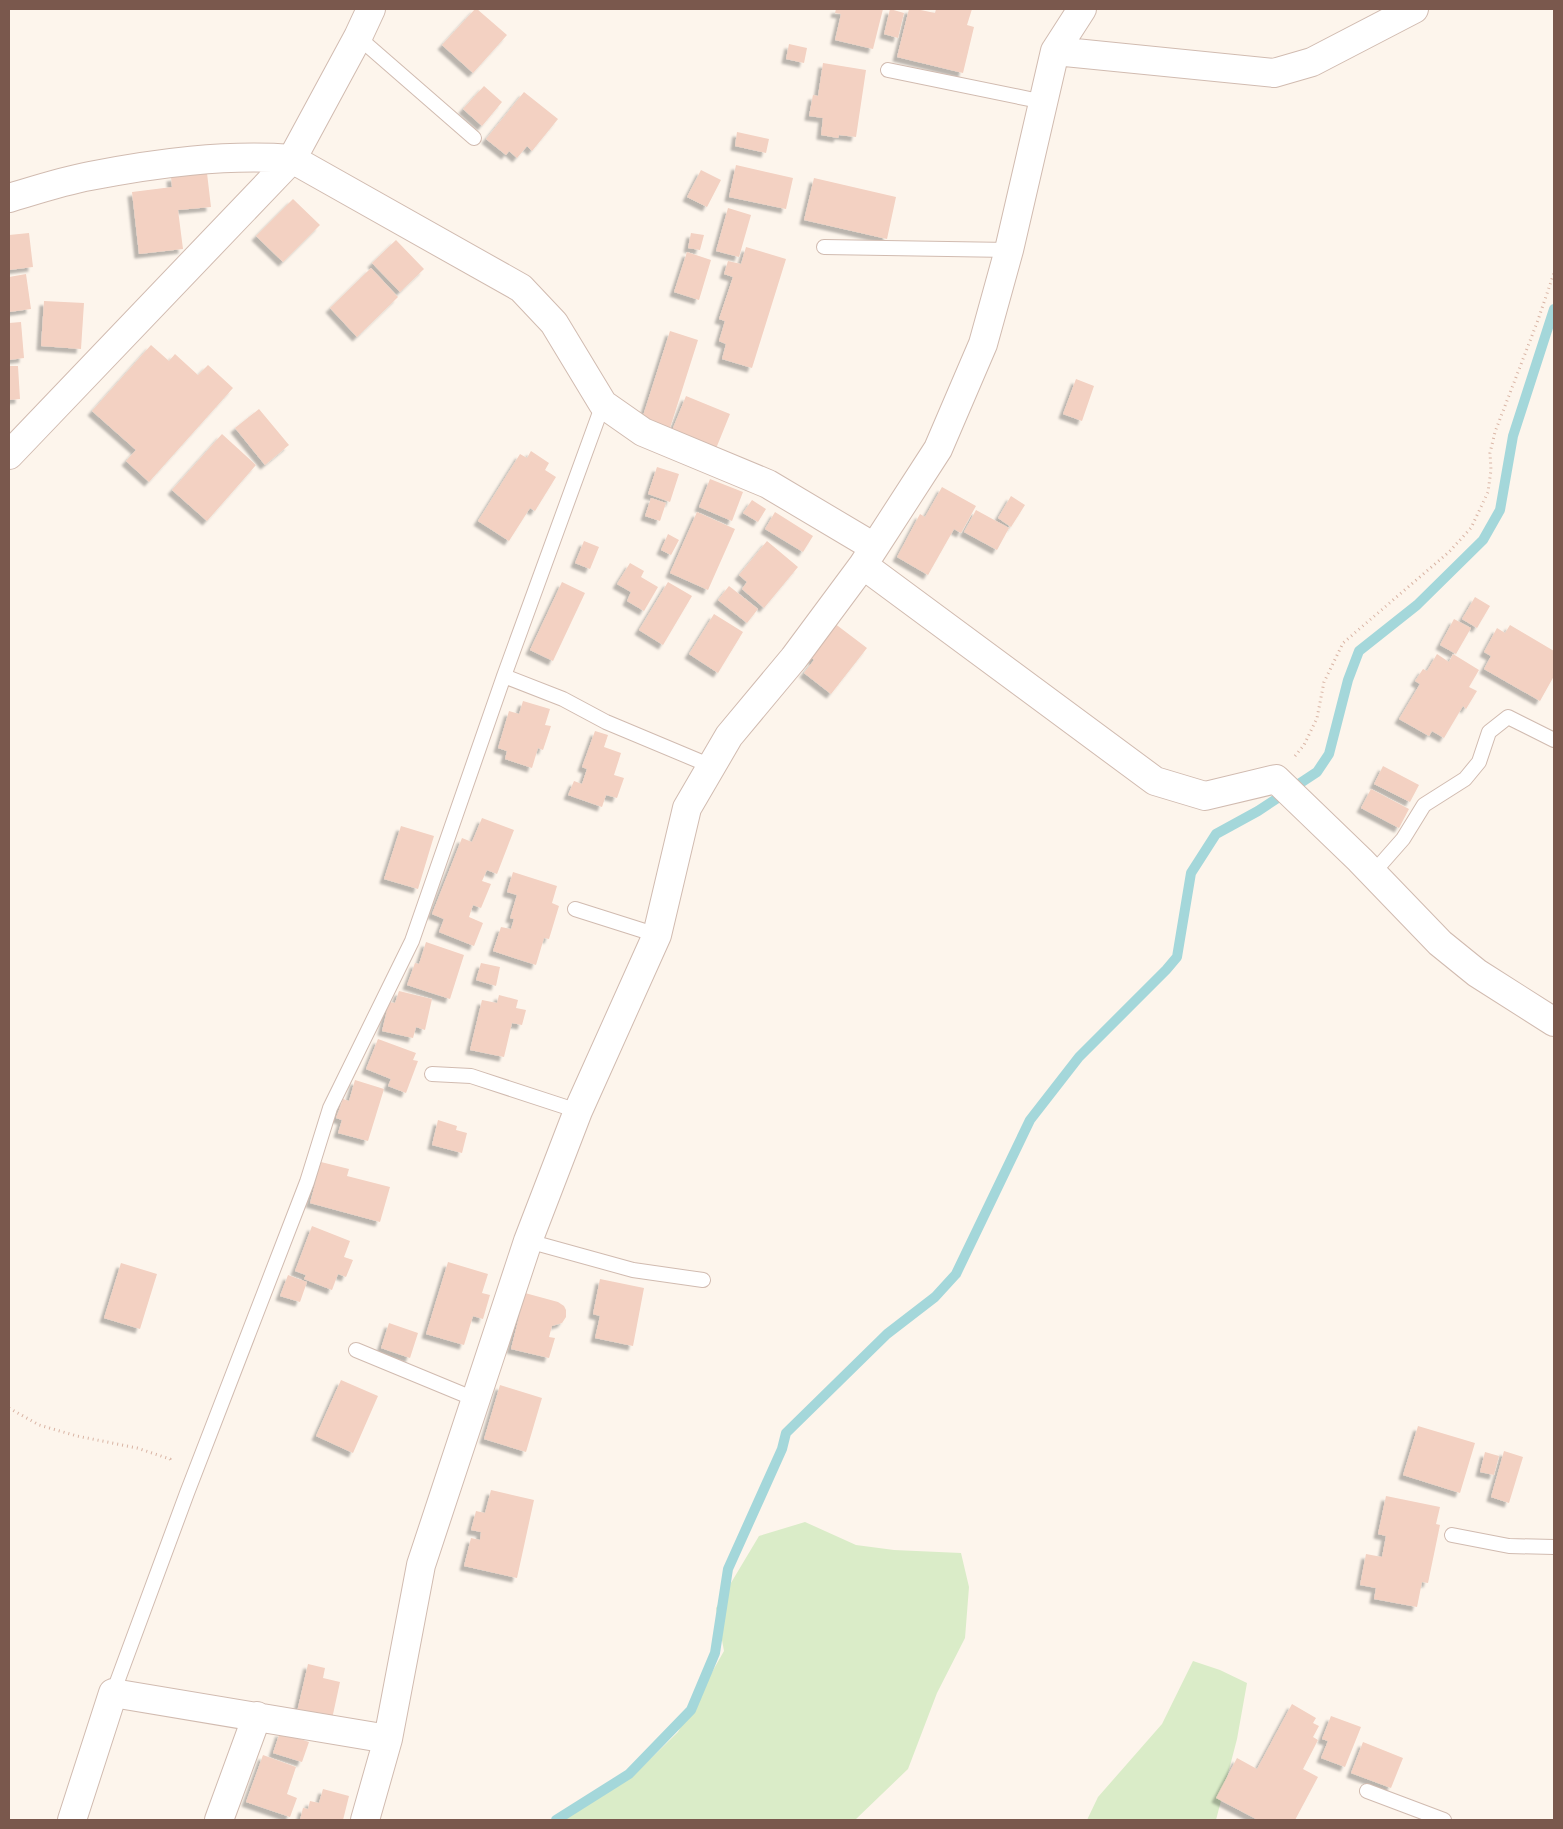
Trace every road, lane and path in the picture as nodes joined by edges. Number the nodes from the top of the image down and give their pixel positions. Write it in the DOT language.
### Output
graph roads {
  1 [pos="371,9"];
  2 [pos="1082,9"];
  3 [pos="1414,9"];
  4 [pos="358,36"];
  5 [pos="1055,51"];
  6 [pos="888,70"];
  7 [pos="1044,102"];
  8 [pos="474,138"];
  9 [pos="292,159"];
  10 [pos="9,198"];
  11 [pos="824,247"];
  12 [pos="1009,250"];
  13 [pos="1554,273"];
  14 [pos="603,404"];
  15 [pos="9,455"];
  16 [pos="869,556"];
  17 [pos="504,676"];
  18 [pos="1554,740"];
  19 [pos="711,766"];
  20 [pos="1276,779"];
  21 [pos="1373,873"];
  22 [pos="575,909"];
  23 [pos="657,935"];
  24 [pos="1554,1022"];
  25 [pos="432,1074"];
  26 [pos="578,1111"];
  27 [pos="528,1241"];
  28 [pos="703,1280"];
  29 [pos="356,1350"];
  30 [pos="477,1400"];
  31 [pos="9,1408"];
  32 [pos="187,1493"];
  33 [pos="1452,1535"];
  34 [pos="1554,1547"];
  35 [pos="113,1693"];
  36 [pos="257,1716"];
  37 [pos="388,1739"];
  38 [pos="1366,1791"];
  39 [pos="72,1820"];
  40 [pos="219,1820"];
  41 [pos="364,1820"];
  42 [pos="1444,1820"];
  1 -- 4 [label="street"];
  2 -- 5 [label="street"];
  3 -- 5 [label="street"];
  4 -- 8 [label="lane"];
  4 -- 9 [label="street"];
  5 -- 7 [label="street"];
  6 -- 7 [label="lane"];
  7 -- 12 [label="street"];
  9 -- 10 [label="street"];
  9 -- 14 [label="street"];
  9 -- 15 [label="street"];
  11 -- 12 [label="lane"];
  12 -- 16 [label="street"];
  13 -- 20 [label="path"];
  14 -- 16 [label="street"];
  14 -- 17 [label="lane"];
  16 -- 19 [label="street"];
  16 -- 20 [label="street"];
  17 -- 19 [label="lane"];
  17 -- 32 [label="lane"];
  18 -- 21 [label="lane"];
  19 -- 23 [label="street"];
  20 -- 21 [label="street"];
  21 -- 24 [label="street"];
  22 -- 23 [label="lane"];
  23 -- 26 [label="street"];
  25 -- 26 [label="lane"];
  26 -- 27 [label="street"];
  27 -- 28 [label="lane"];
  27 -- 30 [label="street"];
  29 -- 30 [label="lane"];
  30 -- 37 [label="street"];
  31 -- 32 [label="path"];
  32 -- 35 [label="lane"];
  33 -- 34 [label="lane"];
  35 -- 36 [label="street"];
  35 -- 39 [label="street"];
  36 -- 37 [label="street"];
  36 -- 40 [label="street"];
  37 -- 41 [label="street"];
  38 -- 42 [label="lane"];
}
